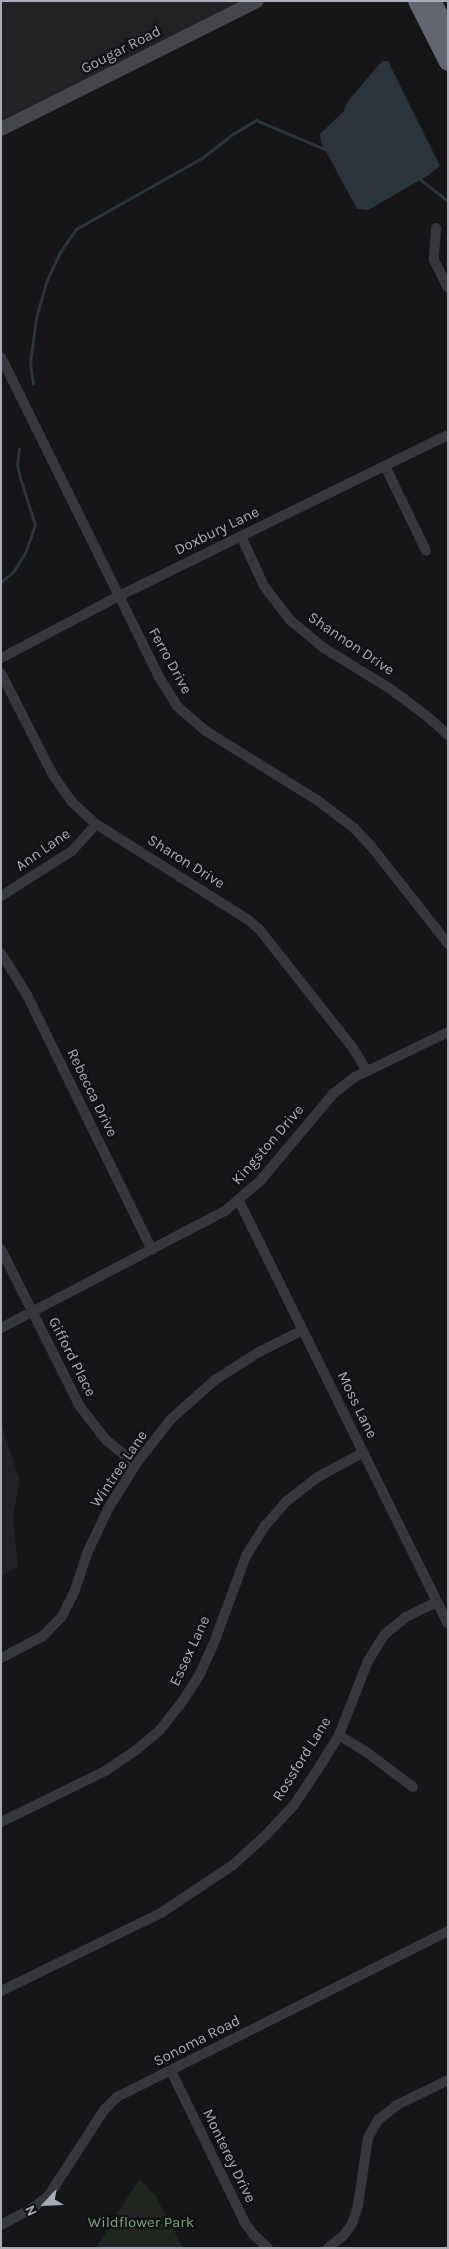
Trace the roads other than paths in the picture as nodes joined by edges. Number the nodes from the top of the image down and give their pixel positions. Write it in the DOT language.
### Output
graph roads {
  1 [pos="257,1"];
  2 [pos="418,1"];
  3 [pos="432,1"];
  4 [pos="448,33"];
  5 [pos="448,62"];
  6 [pos="1,129"];
  7 [pos="436,228"];
  8 [pos="448,288"];
  9 [pos="1,357"];
  10 [pos="448,435"];
  11 [pos="385,466"];
  12 [pos="241,536"];
  13 [pos="426,551"];
  14 [pos="120,596"];
  15 [pos="1,658"];
  16 [pos="1,672"];
  17 [pos="448,735"];
  18 [pos="96,824"];
  19 [pos="1,896"];
  20 [pos="448,944"];
  21 [pos="1,953"];
  22 [pos="448,1032"];
  23 [pos="367,1071"];
  24 [pos="239,1202"];
  25 [pos="1,1249"];
  26 [pos="152,1250"];
  27 [pos="32,1312"];
  28 [pos="1,1328"];
  29 [pos="303,1330"];
  30 [pos="364,1452"];
  31 [pos="136,1464"];
  32 [pos="438,1602"];
  33 [pos="448,1623"];
  34 [pos="1,1658"];
  35 [pos="339,1735"];
  36 [pos="413,1787"];
  37 [pos="1,1822"];
  38 [pos="448,1931"];
  39 [pos="1,1991"];
  40 [pos="171,2071"];
  41 [pos="448,2080"];
  42 [pos="1,2225"];
  43 [pos="268,2248"];
  44 [pos="328,2248"];
  1 -- 6 [label="street, Gougar Road"];
  2 -- 5 [label="highway"];
  3 -- 4 [label="highway"];
  7 -- 8 [label="street"];
  9 -- 14 [label="street, Ferro Drive"];
  10 -- 11 [label="street, Doxbury Lane"];
  11 -- 12 [label="street, Doxbury Lane"];
  11 -- 13 [label="street"];
  12 -- 14 [label="street, Doxbury Lane"];
  12 -- 17 [label="street, Shannon Drive"];
  14 -- 15 [label="street, Doxbury Lane"];
  14 -- 20 [label="street, Ferro Drive"];
  16 -- 18 [label="street, Sharon Drive"];
  18 -- 19 [label="street, Ann Lane"];
  18 -- 23 [label="street, Sharon Drive"];
  21 -- 26 [label="street, Rebecca Drive"];
  22 -- 23 [label="street, Kingston Drive"];
  23 -- 24 [label="street, Kingston Drive"];
  24 -- 26 [label="street, Kingston Drive"];
  24 -- 29 [label="street, Moss Lane"];
  25 -- 27 [label="street, Gifford Place"];
  26 -- 27 [label="street, Kingston Drive"];
  27 -- 28 [label="street, Kingston Drive"];
  27 -- 31 [label="street, Gifford Place"];
  29 -- 30 [label="street, Moss Lane"];
  29 -- 31 [label="street, Wintree Lane"];
  30 -- 32 [label="street, Moss Lane"];
  30 -- 37 [label="street, Essex Lane"];
  31 -- 34 [label="street, Wintree Lane"];
  32 -- 33 [label="street, Moss Lane"];
  32 -- 35 [label="street, Rossford Lane"];
  35 -- 36 [label="street"];
  35 -- 39 [label="street, Rossford Lane"];
  38 -- 40 [label="street, Sonoma Road"];
  40 -- 42 [label="street, Sonoma Road"];
  40 -- 43 [label="street, Monterey Drive"];
  41 -- 44 [label="street"];
}
